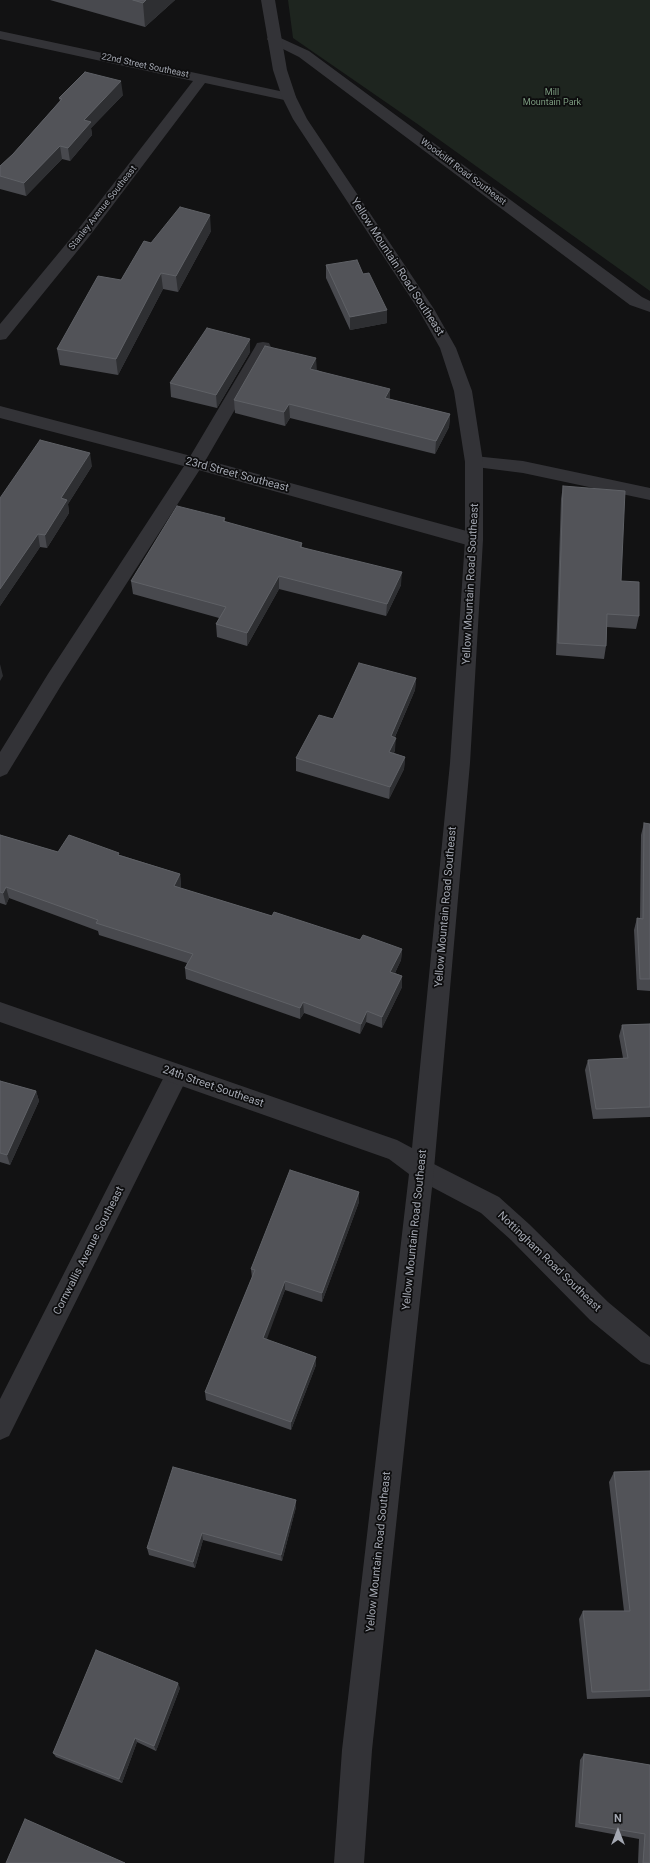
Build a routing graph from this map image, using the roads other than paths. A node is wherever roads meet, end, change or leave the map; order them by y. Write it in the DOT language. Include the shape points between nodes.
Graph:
graph roads {
  1 [pos="268,0"];
  2 [pos="0,35"];
  3 [pos="274,39"];
  4 [pos="202,78"];
  5 [pos="289,98"];
  6 [pos="650,307"];
  7 [pos="0,335"];
  8 [pos="263,347"];
  9 [pos="0,412"];
  10 [pos="474,462"];
  11 [pos="195,463"];
  12 [pos="650,494"];
  13 [pos="474,540"];
  14 [pos="0,769"];
  15 [pos="0,1012"];
  16 [pos="177,1074"];
  17 [pos="422,1169"];
  18 [pos="650,1353"];
  19 [pos="0,1427"];
  20 [pos="349,1863"];
  1 -- 3 [label="street, Yellow Mountain Road Southeast"];
  2 -- 4 [label="street, 22nd Street Southeast"];
  3 -- 5 [label="street, Yellow Mountain Road Southeast"];
  3 -- 6 [label="street, Woodcliff Road Southeast" via="304,54 636,301"];
  4 -- 5 [label="street, 22nd Street Southeast"];
  4 -- 7 [label="street, Stanley Avenue Southeast" via="87,229"];
  5 -- 10 [label="street, Yellow Mountain Road Southeast" via="300,119 426,308 448,348 463,391"];
  8 -- 11 [label="lane"];
  9 -- 11 [label="street, 23rd Street Southeast"];
  10 -- 12 [label="lane" via="523,467"];
  10 -- 13 [label="street, Yellow Mountain Road Southeast"];
  11 -- 13 [label="street, 23rd Street Southeast"];
  11 -- 14 [label="lane"];
  13 -- 17 [label="street, Yellow Mountain Road Southeast" via="460,763"];
  15 -- 16 [label="street, 24th Street Southeast"];
  16 -- 17 [label="street, 24th Street Southeast" via="397,1151"];
  16 -- 19 [label="street, Cornwallis Avenue Southeast"];
  17 -- 18 [label="street, Nottingham Road Southeast" via="490,1205 599,1311"];
  17 -- 20 [label="street, Yellow Mountain Road Southeast" via="358,1742"];
}
